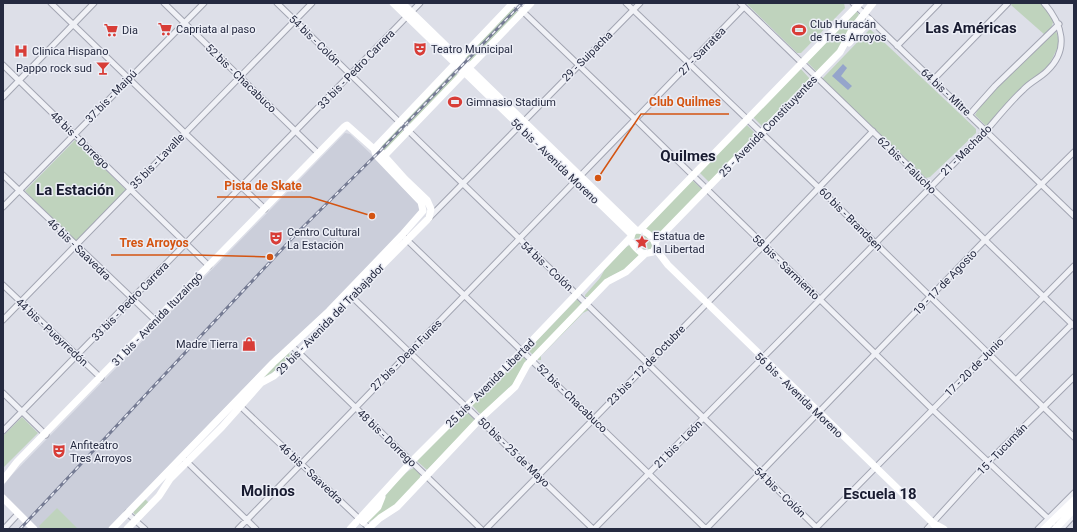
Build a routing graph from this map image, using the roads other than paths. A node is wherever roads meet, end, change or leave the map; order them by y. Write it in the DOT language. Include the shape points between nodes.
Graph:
graph roads {
  1 [pos="52,3"];
  2 [pos="94,3"];
  3 [pos="164,3"];
  4 [pos="204,3"];
  5 [pos="277,3"];
  6 [pos="312,3"];
  7 [pos="393,3"];
  8 [pos="402,3"];
  9 [pos="420,3"];
  10 [pos="514,3"];
  11 [pos="531,3"];
  12 [pos="626,3"];
  13 [pos="640,3"];
  14 [pos="873,3"];
  15 [pos="939,3"];
  16 [pos="1008,3"];
  17 [pos="1044,3"];
  18 [pos="856,4"];
  19 [pos="742,5"];
  20 [pos="633,10"];
  21 [pos="523,11"];
  22 [pos="410,14"];
  23 [pos="863,14"];
  24 [pos="295,20"];
  25 [pos="870,20"];
  26 [pos="184,23"];
  27 [pos="74,24"];
  28 [pos="1059,24"];
  29 [pos="897,46"];
  30 [pos="840,52"];
  31 [pos="458,62"];
  32 [pos="690,63"];
  33 [pos="802,63"];
  34 [pos="578,64"];
  35 [pos="3,65"];
  36 [pos="467,70"];
  37 [pos="352,75"];
  38 [pos="816,77"];
  39 [pos="128,78"];
  40 [pos="239,78"];
  41 [pos="19,80"];
  42 [pos="933,80"];
  43 [pos="3,97"];
  44 [pos="970,114"];
  45 [pos="748,119"];
  46 [pos="636,120"];
  47 [pos="400,122"];
  48 [pos="521,124"];
  49 [pos="408,130"];
  50 [pos="296,131"];
  51 [pos="873,131"];
  52 [pos="986,131"];
  53 [pos="185,133"];
  54 [pos="74,134"];
  55 [pos="762,134"];
  56 [pos="374,149"];
  57 [pos="1074,152"];
  58 [pos="318,153"];
  59 [pos="383,158"];
  60 [pos="3,175"];
  61 [pos="692,175"];
  62 [pos="578,179"];
  63 [pos="463,183"];
  64 [pos="1042,185"];
  65 [pos="241,187"];
  66 [pos="930,187"];
  67 [pos="819,188"];
  68 [pos="130,189"];
  69 [pos="706,189"];
  70 [pos="19,191"];
  71 [pos="3,207"];
  72 [pos="265,209"];
  73 [pos="422,211"];
  74 [pos="1074,216"];
  75 [pos="428,219"];
  76 [pos="634,233"];
  77 [pos="405,237"];
  78 [pos="518,239"];
  79 [pos="984,241"];
  80 [pos="875,243"];
  81 [pos="186,244"];
  82 [pos="76,245"];
  83 [pos="655,245"];
  84 [pos="764,245"];
  85 [pos="647,254"];
  86 [pos="668,265"];
  87 [pos="209,266"];
  88 [pos="1074,266"];
  89 [pos="3,285"];
  90 [pos="350,294"];
  91 [pos="465,295"];
  92 [pos="579,296"];
  93 [pos="930,297"];
  94 [pos="1045,297"];
  95 [pos="819,299"];
  96 [pos="132,300"];
  97 [pos="20,302"];
  98 [pos="587,303"];
  99 [pos="706,303"];
  100 [pos="3,320"];
  101 [pos="156,321"];
  102 [pos="314,324"];
  103 [pos="1073,325"];
  104 [pos="321,330"];
  105 [pos="292,346"];
  106 [pos="523,350"];
  107 [pos="410,351"];
  108 [pos="988,352"];
  109 [pos="299,353"];
  110 [pos="77,355"];
  111 [pos="876,355"];
  112 [pos="762,358"];
  113 [pos="532,359"];
  114 [pos="648,363"];
  115 [pos="1074,377"];
  116 [pos="101,378"];
  117 [pos="1016,380"];
  118 [pos="3,394"];
  119 [pos="237,404"];
  120 [pos="466,406"];
  121 [pos="1044,406"];
  122 [pos="355,407"];
  123 [pos="932,409"];
  124 [pos="22,412"];
  125 [pos="818,413"];
  126 [pos="704,418"];
  127 [pos="480,419"];
  128 [pos="594,419"];
  129 [pos="3,431"];
  130 [pos="46,434"];
  131 [pos="1074,438"];
  132 [pos="185,459"];
  133 [pos="17,462"];
  134 [pos="411,462"];
  135 [pos="988,462"];
  136 [pos="301,464"];
  137 [pos="875,468"];
  138 [pos="3,472"];
  139 [pos="761,472"];
  140 [pos="649,474"];
  141 [pos="538,475"];
  142 [pos="427,476"];
  143 [pos="3,480"];
  144 [pos="1074,493"];
  145 [pos="144,495"];
  146 [pos="3,498"];
  147 [pos="1074,500"];
  148 [pos="154,502"];
  149 [pos="3,505"];
  150 [pos="1074,509"];
  151 [pos="127,513"];
  152 [pos="17,515"];
  153 [pos="1074,515"];
  154 [pos="136,520"];
  155 [pos="247,520"];
  156 [pos="361,520"];
  157 [pos="934,526"];
  158 [pos="1055,526"];
  159 [pos="816,528"];
  160 [pos="4,529"];
  161 [pos="28,529"];
  162 [pos="34,529"];
  163 [pos="112,529"];
  164 [pos="127,529"];
  165 [pos="145,529"];
  166 [pos="238,529"];
  167 [pos="256,529"];
  168 [pos="350,529"];
  169 [pos="369,529"];
  170 [pos="481,529"];
  171 [pos="486,529"];
  172 [pos="594,529"];
  173 [pos="706,529"];
  174 [pos="927,529"];
  175 [pos="944,529"];
  176 [pos="1038,529"];
  177 [pos="1044,529"];
  1 -- 27 [label="street"];
  2 -- 27 [label="street"];
  3 -- 26 [label="street, 52 bis - Chacabuco"];
  4 -- 26 [label="street, 37 bis - Maipú"];
  5 -- 24 [label="street, 54 bis - Colón"];
  6 -- 24 [label="street, 35 bis - Lavalle"];
  7 -- 22 [label="main road, 56 bis - Avenida Moreno"];
  8 -- 22 [label="main road, 56 bis - Avenida Moreno"];
  9 -- 22 [label="street, 33 bis - Pedro Carrera"];
  10 -- 21 [label="street, 58 bis - Sarmiento"];
  10 -- 31 [label="main road"];
  11 -- 21 [label="main road"];
  12 -- 20 [label="street, 60 bis - Brandsen"];
  13 -- 20 [label="street, 29 - Suipacha"];
  14 -- 23 [label="main road, 25 - Avenida Constituyentes"];
  15 -- 29 [label="street"];
  16 -- 42 [label="street"];
  17 -- 28 [label="street"];
  18 -- 23 [label="street, 64 bis - Mitre"];
  18 -- 33 [label="main road, 25 - Avenida Constituyentes"];
  19 -- 32 [label="street, 27 - Sarratea"];
  19 -- 33 [label="street, 62 bis - Falucho"];
  20 -- 32 [label="street, 60 bis - Brandsen"];
  20 -- 34 [label="street, 29 - Suipacha"];
  21 -- 34 [label="street, 58 bis - Sarmiento"];
  21 -- 36 [label="main road"];
  22 -- 31 [label="main road, 56 bis - Avenida Moreno"];
  22 -- 37 [label="street, 33 bis - Pedro Carrera"];
  23 -- 25 [label="street, 64 bis - Mitre"];
  23 -- 30 [label="main road, 25 - Avenida Constituyentes"];
  24 -- 37 [label="street, 54 bis - Colón"];
  24 -- 40 [label="street, 35 bis - Lavalle"];
  25 -- 29 [label="street, 64 bis - Mitre"];
  25 -- 30 [label="main road"];
  26 -- 39 [label="street, 37 bis - Maipú"];
  26 -- 40 [label="street, 52 bis - Chacabuco"];
  27 -- 39 [label="street"];
  27 -- 41 [label="street"];
  28 -- 44 [label="street, 21 - Machado"];
  28 -- 52 [label="street, 21 - Machado" via="1061,39 1054,63 1024,89"];
  29 -- 42 [label="street, 64 bis - Mitre"];
  30 -- 38 [label="main road, 25 - Avenida Constituyentes"];
  31 -- 36 [label="main road, 56 bis - Avenida Moreno"];
  31 -- 47 [label="main road"];
  32 -- 45 [label="street, 60 bis - Brandsen"];
  32 -- 46 [label="street, 27 - Sarratea"];
  33 -- 38 [label="street, 62 bis - Falucho"];
  33 -- 45 [label="main road, 25 - Avenida Constituyentes"];
  34 -- 46 [label="street, 58 bis - Sarmiento"];
  34 -- 48 [label="street, 29 - Suipacha"];
  35 -- 41 [label="street, 48 bis - Dorrego"];
  36 -- 48 [label="main road, 56 bis - Avenida Moreno"];
  36 -- 49 [label="main road"];
  37 -- 47 [label="street, 54 bis - Colón"];
  37 -- 50 [label="street, 33 bis - Pedro Carrera"];
  38 -- 51 [label="street, 62 bis - Falucho"];
  38 -- 55 [label="main road, 25 - Avenida Constituyentes"];
  39 -- 53 [label="street"];
  39 -- 54 [label="street, 37 bis - Maipú"];
  40 -- 50 [label="street, 52 bis - Chacabuco"];
  40 -- 53 [label="street, 35 bis - Lavalle"];
  41 -- 43 [label="street"];
  41 -- 54 [label="street, 48 bis - Dorrego"];
  42 -- 44 [label="street, 64 bis - Mitre"];
  44 -- 52 [label="street, 64 bis - Mitre"];
  45 -- 55 [label="street, 60 bis - Brandsen"];
  45 -- 61 [label="main road, 25 - Avenida Constituyentes"];
  46 -- 61 [label="street, 58 bis - Sarmiento"];
  46 -- 62 [label="street, 27 - Sarratea"];
  47 -- 49 [label="street, 54 bis - Colón"];
  47 -- 56 [label="main road"];
  48 -- 62 [label="main road, 56 bis - Avenida Moreno"];
  48 -- 63 [label="street, 29 bis - Avenida del Trabajador"];
  49 -- 59 [label="main road"];
  49 -- 63 [label="street, 54 bis - Colón"];
  50 -- 58 [label="street, 52 bis - Chacabuco"];
  50 -- 65 [label="street, 33 bis - Pedro Carrera"];
  51 -- 66 [label="street, 62 bis - Falucho"];
  51 -- 67 [label="street, 23 bis - 12 de Octubre"];
  52 -- 64 [label="street, 64 bis - Mitre"];
  52 -- 66 [label="street, 21 - Machado"];
  53 -- 65 [label="street"];
  53 -- 68 [label="street, 35 bis - Lavalle"];
  54 -- 68 [label="street, 48 bis - Dorrego"];
  54 -- 70 [label="street, 37 bis - Maipú"];
  55 -- 67 [label="street, 60 bis - Brandsen"];
  55 -- 69 [label="main road, 25 - Avenida Constituyentes"];
  56 -- 58 [label="main road, 31 bis - Avenida Ituzaingó" via="347,125"];
  56 -- 59 [label="main road" via="380,151"];
  57 -- 64 [label="street, 19 - 17 de Agosto"];
  58 -- 72 [label="main road, 31 bis - Avenida Ituzaingó"];
  59 -- 73 [label="main road" via="421,202"];
  59 -- 75 [label="main road" via="426,200 431,210"];
  60 -- 70 [label="street, 46 bis - Saavedra"];
  61 -- 69 [label="street, 58 bis - Sarmiento"];
  61 -- 76 [label="main road, 25 - Avenida Constituyentes"];
  62 -- 76 [label="main road, 56 bis - Avenida Moreno"];
  62 -- 78 [label="street, 27 bis - Dean Funes"];
  63 -- 75 [label="street, 29 bis - Avenida del Trabajador"];
  63 -- 78 [label="street, 54 bis - Colón"];
  64 -- 74 [label="street, 64 bis - Mitre"];
  64 -- 79 [label="street, 19 - 17 de Agosto"];
  65 -- 72 [label="street"];
  65 -- 81 [label="street, 33 bis - Pedro Carrera"];
  66 -- 79 [label="street, 62 bis - Falucho"];
  66 -- 80 [label="street, 21 - Machado"];
  67 -- 80 [label="street, 60 bis - Brandsen"];
  67 -- 84 [label="street, 23 bis - 12 de Octubre"];
  68 -- 81 [label="street, 48 bis - Dorrego"];
  68 -- 82 [label="street, 35 bis - Lavalle"];
  69 -- 83 [label="main road, 25 - Avenida Constituyentes"];
  69 -- 84 [label="street, 58 bis - Sarmiento"];
  70 -- 71 [label="street, 37 bis - Maipú"];
  70 -- 82 [label="street, 46 bis - Saavedra"];
  72 -- 87 [label="main road, 31 bis - Avenida Ituzaingó"];
  73 -- 75 [label="main road"];
  73 -- 77 [label="main road, 29 bis - Avenida del Trabajador"];
  75 -- 77 [label="main road, 29 bis - Avenida del Trabajador"];
  76 -- 83 [label="main road, 56 bis - Avenida Moreno" via="649,235"];
  76 -- 85 [label="main road, 56 bis - Avenida Moreno" via="635,247"];
  76 -- 92 [label="main road, 25 bis - Avenida Libertad"];
  77 -- 90 [label="main road, 29 bis - Avenida del Trabajador"];
  77 -- 91 [label="street, 52 bis - Chacabuco"];
  78 -- 91 [label="street, 27 bis - Dean Funes"];
  78 -- 92 [label="street, 54 bis - Colón"];
  79 -- 93 [label="street, 19 - 17 de Agosto"];
  79 -- 94 [label="street, 62 bis - Falucho"];
  80 -- 93 [label="street, 60 bis - Brandsen"];
  80 -- 95 [label="street, 21 - Machado"];
  81 -- 87 [label="street, 48 bis - Dorrego"];
  81 -- 96 [label="street, 33 bis - Pedro Carrera"];
  82 -- 96 [label="street, 46 bis - Saavedra"];
  82 -- 97 [label="street, 35 bis - Lavalle"];
  83 -- 85 [label="main road, 25 - Avenida Constituyentes" via="653,252"];
  83 -- 86 [label="main road, 56 bis - Avenida Moreno"];
  84 -- 95 [label="street, 58 bis - Sarmiento"];
  84 -- 99 [label="street, 23 bis - 12 de Octubre"];
  85 -- 86 [label="main road, 56 bis - Avenida Moreno"];
  85 -- 98 [label="main road, 25 bis - Avenida Libertad" via="626,272 607,282"];
  86 -- 99 [label="main road, 56 bis - Avenida Moreno"];
  87 -- 101 [label="main road, 31 bis - Avenida Ituzaingó"];
  88 -- 94 [label="street, 17 - 20 de Junio"];
  89 -- 97 [label="street, 44 bis - Pueyrredón"];
  90 -- 102 [label="main road, 29 bis - Avenida del Trabajador"];
  90 -- 104 [label="main road, 29 bis - Avenida del Trabajador"];
  90 -- 107 [label="street, 50 bis - 25 de Mayo"];
  91 -- 106 [label="street, 52 bis - Chacabuco"];
  91 -- 107 [label="street, 27 bis - Dean Funes"];
  92 -- 98 [label="street, 54 bis - Colón"];
  92 -- 106 [label="main road, 25 bis - Avenida Libertad"];
  93 -- 108 [label="street, 60 bis - Brandsen"];
  93 -- 111 [label="street, 19 - 17 de Agosto"];
  94 -- 103 [label="street, 62 bis - Falucho"];
  94 -- 108 [label="street, 17 - 20 de Junio"];
  95 -- 111 [label="street, 58 bis - Sarmiento"];
  95 -- 112 [label="street, 21 - Machado"];
  96 -- 101 [label="street, 46 bis - Saavedra"];
  96 -- 110 [label="street, 33 bis - Pedro Carrera"];
  97 -- 100 [label="street, 35 bis - Lavalle"];
  97 -- 110 [label="street, 44 bis - Pueyrredón"];
  98 -- 113 [label="main road, 25 bis - Avenida Libertad"];
  98 -- 114 [label="street, 54 bis - Colón"];
  99 -- 112 [label="main road, 56 bis - Avenida Moreno"];
  99 -- 114 [label="street, 23 bis - 12 de Octubre"];
  101 -- 116 [label="main road, 31 bis - Avenida Ituzaingó"];
  102 -- 104 [label="main road"];
  102 -- 105 [label="main road, 29 bis - Avenida del Trabajador"];
  103 -- 117 [label="street"];
  104 -- 109 [label="main road, 29 bis - Avenida del Trabajador"];
  105 -- 109 [label="street, 48 bis - Dorrego"];
  105 -- 119 [label="main road, 29 bis - Avenida del Trabajador" via="273,363"];
  106 -- 113 [label="street, 52 bis - Chacabuco"];
  106 -- 120 [label="main road, 25 bis - Avenida Libertad"];
  107 -- 120 [label="street, 50 bis - 25 de Mayo"];
  107 -- 122 [label="street, 27 bis - Dean Funes"];
  108 -- 117 [label="street, 60 bis - Brandsen"];
  108 -- 123 [label="street, 17 - 20 de Junio"];
  109 -- 119 [label="main road, 29 bis - Avenida del Trabajador"];
  109 -- 122 [label="street, 48 bis - Dorrego"];
  110 -- 116 [label="street, 44 bis - Pueyrredón"];
  110 -- 124 [label="street, 33 bis - Pedro Carrera"];
  111 -- 123 [label="street, 58 bis - Sarmiento"];
  111 -- 125 [label="street, 19 - 17 de Agosto"];
  112 -- 125 [label="main road, 56 bis - Avenida Moreno"];
  112 -- 126 [label="street, 21 bis - León"];
  113 -- 127 [label="main road, 25 bis - Avenida Libertad" via="515,387"];
  113 -- 128 [label="street, 52 bis - Chacabuco"];
  114 -- 126 [label="street, 54 bis - Colón"];
  114 -- 128 [label="street, 23 bis - 12 de Octubre"];
  115 -- 121 [label="street, 15 - Tucumán"];
  116 -- 130 [label="main road, 31 bis - Avenida Ituzaingó"];
  117 -- 121 [label="street, 60 bis - Brandsen"];
  118 -- 124 [label="street"];
  119 -- 132 [label="main road, 29 bis - Avenida del Trabajador"];
  119 -- 136 [label="street, 46 bis - Saavedra"];
  120 -- 127 [label="street, 50 bis - 25 de Mayo"];
  120 -- 134 [label="main road, 25 bis - Avenida Libertad"];
  121 -- 131 [label="street, 60 bis - Brandsen"];
  121 -- 135 [label="street, 15 - Tucumán"];
  122 -- 134 [label="street, 48 bis - Dorrego"];
  122 -- 136 [label="street, 27 bis - Dean Funes"];
  123 -- 135 [label="street, 58 bis - Sarmiento"];
  123 -- 137 [label="street, 17 - 20 de Junio"];
  124 -- 129 [label="street, 33 bis - Pedro Carrera"];
  124 -- 130 [label="street"];
  125 -- 137 [label="main road, 56 bis - Avenida Moreno"];
  125 -- 139 [label="street, 19 - 17 de Agosto"];
  126 -- 139 [label="street, 54 bis - Colón"];
  126 -- 140 [label="street, 21 bis - León"];
  127 -- 141 [label="street, 50 bis - 25 de Mayo"];
  127 -- 142 [label="main road, 25 bis - Avenida Libertad"];
  128 -- 140 [label="street, 52 bis - Chacabuco"];
  128 -- 141 [label="street, 23 bis - 12 de Octubre"];
  130 -- 133 [label="main road, 31 bis - Avenida Ituzaingó"];
  132 -- 145 [label="main road, 29 bis - Avenida del Trabajador"];
  132 -- 148 [label="main road, 29 bis - Avenida del Trabajador"];
  132 -- 155 [label="street"];
  133 -- 138 [label="main road, 31 bis - Avenida Ituzaingó"];
  133 -- 143 [label="main road, 31 bis - Avenida Ituzaingó"];
  134 -- 142 [label="street, 48 bis - Dorrego"];
  134 -- 156 [label="main road, 25 bis - Avenida Libertad"];
  135 -- 157 [label="street, 15 - Tucumán"];
  135 -- 158 [label="street, 58 bis - Sarmiento"];
  136 -- 155 [label="street, 27 bis - Dean Funes"];
  136 -- 156 [label="street, 46 bis - Saavedra"];
  137 -- 157 [label="main road, 56 bis - Avenida Moreno"];
  137 -- 159 [label="street, 17 - 20 de Junio"];
  139 -- 159 [label="street, 54 bis - Colón"];
  139 -- 173 [label="street, 19 - 17 de Agosto"];
  140 -- 172 [label="street, 21 bis - León"];
  140 -- 173 [label="street, 52 bis - Chacabuco"];
  141 -- 171 [label="street, 23 bis - 12 de Octubre"];
  141 -- 172 [label="street, 50 bis - 25 de Mayo"];
  142 -- 169 [label="main road, 25 bis - Avenida Libertad" via="397,507"];
  142 -- 170 [label="street, 48 bis - Dorrego"];
  144 -- 158 [label="street"];
  145 -- 148 [label="main road"];
  145 -- 151 [label="main road, 29 bis - Avenida del Trabajador"];
  146 -- 152 [label="main road"];
  147 -- 158 [label="main road"];
  148 -- 154 [label="main road, 29 bis - Avenida del Trabajador"];
  149 -- 152 [label="main road"];
  150 -- 158 [label="main road"];
  151 -- 154 [label="street"];
  151 -- 163 [label="main road, 29 bis - Avenida del Trabajador"];
  152 -- 160 [label="street"];
  152 -- 161 [label="main road"];
  152 -- 162 [label="main road"];
  153 -- 158 [label="street"];
  154 -- 164 [label="main road, 29 bis - Avenida del Trabajador"];
  154 -- 165 [label="street"];
  155 -- 166 [label="street, 27 bis - Dean Funes"];
  155 -- 167 [label="street"];
  156 -- 168 [label="main road, 25 bis - Avenida Libertad"];
  156 -- 169 [label="street, 46 bis - Saavedra"];
  157 -- 174 [label="street, 15 - Tucumán"];
  157 -- 175 [label="main road, 56 bis - Avenida Moreno"];
  158 -- 176 [label="street"];
  158 -- 177 [label="main road"];
}
